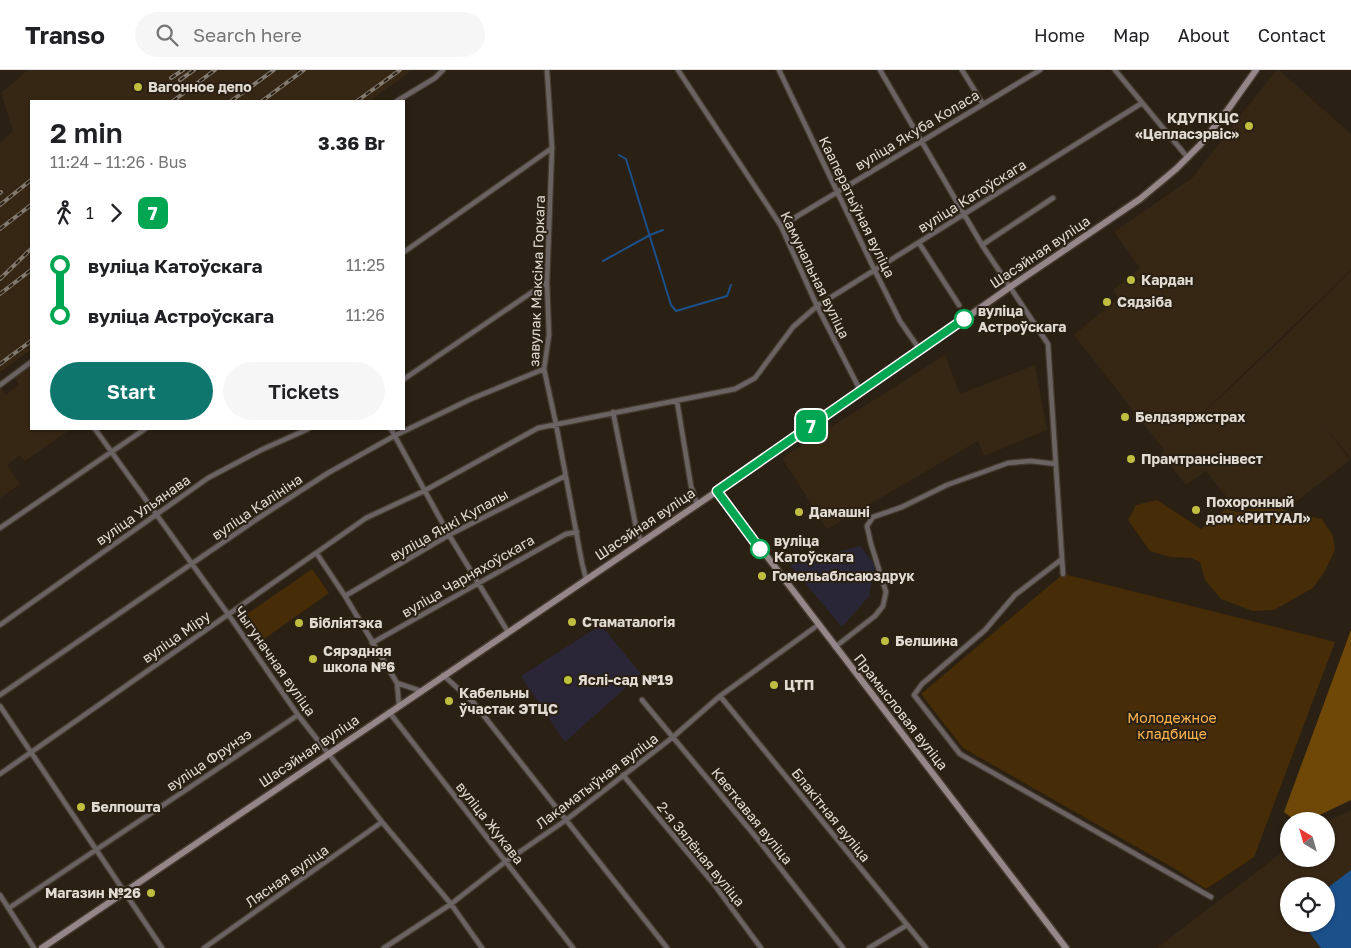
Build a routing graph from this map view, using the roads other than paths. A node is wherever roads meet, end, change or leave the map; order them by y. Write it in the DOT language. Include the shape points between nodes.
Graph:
graph roads {
  1 [pos="443,70"];
  2 [pos="547,70"];
  3 [pos="678,70"];
  4 [pos="779,70"];
  5 [pos="880,70"];
  6 [pos="962,70"];
  7 [pos="1040,70"];
  8 [pos="1115,70"];
  9 [pos="1256,70"];
  10 [pos="399,100"];
  11 [pos="1142,103"];
  12 [pos="983,104"];
  13 [pos="922,140"];
  14 [pos="552,148"];
  15 [pos="1188,158"];
  16 [pos="837,192"];
  17 [pos="1053,198"];
  18 [pos="964,215"];
  19 [pos="781,226"];
  20 [pos="919,243"];
  21 [pos="982,245"];
  22 [pos="405,251"];
  23 [pos="875,271"];
  24 [pos="548,282"];
  25 [pos="1010,287"];
  26 [pos="959,305"];
  27 [pos="817,306"];
  28 [pos="920,350"];
  29 [pos="30,363"];
  30 [pos="544,369"];
  31 [pos="405,378"];
  32 [pos="0,385"];
  33 [pos="861,392"];
  34 [pos="677,401"];
  35 [pos="613,412"];
  36 [pos="556,424"];
  37 [pos="96,430"];
  38 [pos="144,430"];
  39 [pos="306,430"];
  40 [pos="392,430"];
  41 [pos="396,435"];
  42 [pos="111,452"];
  43 [pos="1056,464"];
  44 [pos="565,476"];
  45 [pos="424,491"];
  46 [pos="717,491"];
  47 [pos="697,504"];
  48 [pos="156,514"];
  49 [pos="366,518"];
  50 [pos="0,528"];
  51 [pos="576,532"];
  52 [pos="449,535"];
  53 [pos="641,541"];
  54 [pos="317,554"];
  55 [pos="1062,559"];
  56 [pos="192,565"];
  57 [pos="1063,574"];
  58 [pos="586,579"];
  59 [pos="477,583"];
  60 [pos="345,596"];
  61 [pos="228,614"];
  62 [pos="0,625"];
  63 [pos="818,625"];
  64 [pos="508,632"];
  65 [pos="372,643"];
  66 [pos="835,647"];
  67 [pos="443,676"];
  68 [pos="397,682"];
  69 [pos="421,691"];
  70 [pos="0,694"];
  71 [pos="720,696"];
  72 [pos="642,700"];
  73 [pos="399,705"];
  74 [pos="0,706"];
  75 [pos="389,712"];
  76 [pos="298,715"];
  77 [pos="674,737"];
  78 [pos="31,752"];
  79 [pos="328,753"];
  80 [pos="0,774"];
  81 [pos="623,775"];
  82 [pos="566,820"];
  83 [pos="382,822"];
  84 [pos="96,849"];
  85 [pos="505,862"];
  86 [pos="123,892"];
  87 [pos="0,895"];
  88 [pos="1211,897"];
  89 [pos="450,904"];
  90 [pos="9,908"];
  91 [pos="907,925"];
  92 [pos="34,948"];
  93 [pos="42,948"];
  94 [pos="162,948"];
  95 [pos="204,948"];
  96 [pos="384,948"];
  97 [pos="482,948"];
  98 [pos="573,948"];
  99 [pos="667,948"];
  100 [pos="761,948"];
  101 [pos="843,948"];
  102 [pos="869,948"];
  103 [pos="926,948"];
  104 [pos="1066,948"];
  1 -- 10 [label="street"];
  2 -- 14 [label="street, завулак Максіма Горкага"];
  3 -- 19 [label="street, Камунальная вуліца"];
  4 -- 16 [label="street, Кааператыўная вуліца"];
  5 -- 13 [label="street"];
  6 -- 12 [label="street"];
  7 -- 12 [label="street, вуліца Якуба Коласа"];
  8 -- 11 [label="street"];
  9 -- 15 [label="main road, Шасэйная вуліца"];
  11 -- 15 [label="street"];
  11 -- 18 [label="street, вуліца Катоўскага"];
  12 -- 13 [label="street, вуліца Якуба Коласа"];
  13 -- 16 [label="street, вуліца Якуба Коласа"];
  13 -- 18 [label="street"];
  14 -- 22 [label="street"];
  14 -- 24 [label="street, завулак Максіма Горкага"];
  15 -- 25 [label="main road, Шасэйная вуліца" via="1140,199"];
  16 -- 19 [label="street, вуліца Якуба Коласа"];
  16 -- 23 [label="street, Кааператыўная вуліца"];
  17 -- 21 [label="street"];
  18 -- 20 [label="street, вуліца Катоўскага"];
  18 -- 21 [label="street"];
  19 -- 27 [label="street, Камунальная вуліца"];
  20 -- 23 [label="street, вуліца Катоўскага"];
  20 -- 26 [label="street"];
  21 -- 25 [label="street"];
  23 -- 27 [label="street, вуліца Катоўскага"];
  23 -- 28 [label="street, Кааператыўная вуліца" via="900,321"];
  24 -- 30 [label="street, завулак Максіма Горкага" via="549,335"];
  24 -- 31 [label="street"];
  25 -- 28 [label="main road, Шасэйная вуліца"];
  25 -- 43 [label="street" via="1048,344"];
  27 -- 33 [label="street, Камунальная вуліца"];
  27 -- 34 [label="street, вуліца Катоўскага" via="794,327 756,378 735,389"];
  28 -- 33 [label="main road, Шасэйная вуліца"];
  29 -- 32 [label="street"];
  30 -- 36 [label="street, завулак Максіма Горкага"];
  30 -- 41 [label="street, вуліца Калініна"];
  33 -- 46 [label="main road, Шасэйная вуліца"];
  34 -- 35 [label="street, вуліца Катоўскага"];
  34 -- 47 [label="street"];
  35 -- 36 [label="street, вуліца Катоўскага"];
  35 -- 53 [label="street"];
  36 -- 44 [label="street, завулак Максіма Горкага"];
  36 -- 45 [label="street, вуліца Катоўскага" via="538,428"];
  37 -- 42 [label="street, Чыгуначная вуліца"];
  38 -- 42 [label="street"];
  39 -- 48 [label="street, вуліца Ульянава" via="208,478"];
  40 -- 41 [label="street"];
  41 -- 45 [label="street"];
  41 -- 56 [label="street, вуліца Калініна" via="328,473"];
  42 -- 48 [label="street, Чыгуначная вуліца"];
  42 -- 50 [label="street"];
  43 -- 55 [label="street"];
  43 -- 66 [label="street" via="1031,461 1008,464 947,485 873,518 867,526 886,592 883,606"];
  44 -- 51 [label="street, завулак Максіма Горкага"];
  44 -- 52 [label="street, вуліца Янкі Купалы"];
  45 -- 49 [label="street, вуліца Катоўскага"];
  45 -- 52 [label="street"];
  46 -- 47 [label="main road, Шасэйная вуліца"];
  46 -- 63 [label="main road, Прамысловая вуліца"];
  47 -- 53 [label="main road, Шасэйная вуліца"];
  48 -- 56 [label="street, Чыгуначная вуліца"];
  48 -- 62 [label="street, вуліца Ульянава"];
  49 -- 54 [label="street, вуліца Міру"];
  51 -- 58 [label="street, завулак Максіма Горкага"];
  51 -- 59 [label="street, вуліца Чарняхоўскага" via="566,534"];
  52 -- 59 [label="street"];
  52 -- 60 [label="street, вуліца Янкі Купалы"];
  53 -- 58 [label="main road, Шасэйная вуліца"];
  54 -- 60 [label="street"];
  54 -- 61 [label="street, вуліца Міру"];
  55 -- 57 [label="street"];
  55 -- 88 [label="street" via="1015,595 985,630 922,684 914,695 960,754"];
  56 -- 61 [label="street, Чыгуначная вуліца"];
  56 -- 70 [label="street, вуліца Калініна"];
  58 -- 64 [label="main road, Шасэйная вуліца"];
  59 -- 64 [label="street"];
  59 -- 65 [label="street, вуліца Чарняхоўскага"];
  60 -- 65 [label="street"];
  61 -- 76 [label="street, Чыгуначная вуліца"];
  61 -- 78 [label="street, вуліца Міру"];
  63 -- 66 [label="main road, Прамысловая вуліца"];
  63 -- 71 [label="street, Лакаматыўная вуліца"];
  64 -- 67 [label="main road, Шасэйная вуліца"];
  65 -- 68 [label="street"];
  66 -- 104 [label="main road, Прамысловая вуліца"];
  67 -- 69 [label="main road, Шасэйная вуліца"];
  67 -- 82 [label="street" via="473,702"];
  68 -- 69 [label="street"];
  68 -- 73 [label="street"];
  69 -- 73 [label="main road, Шасэйная вуліца"];
  71 -- 77 [label="street, Лакаматыўная вуліца"];
  71 -- 91 [label="street, Блакітная вуліца"];
  72 -- 77 [label="street, Кветкавая вуліца"];
  73 -- 75 [label="main road, Шасэйная вуліца"];
  74 -- 78 [label="street"];
  75 -- 79 [label="main road, Шасэйная вуліца"];
  75 -- 85 [label="street, вуліца Жукава"];
  76 -- 79 [label="street, Чыгуначная вуліца"];
  76 -- 84 [label="street, вуліца Фрунзэ"];
  77 -- 81 [label="street, Лакаматыўная вуліца"];
  77 -- 101 [label="street, Кветкавая вуліца"];
  78 -- 80 [label="street, вуліца Міру"];
  78 -- 84 [label="street"];
  79 -- 83 [label="street, Чыгуначная вуліца"];
  79 -- 86 [label="main road, Шасэйная вуліца"];
  81 -- 82 [label="street, Лакаматыўная вуліца"];
  81 -- 100 [label="street, 2-я Зялёная вуліца" via="713,883"];
  82 -- 85 [label="street, Лакаматыўная вуліца"];
  82 -- 99 [label="street"];
  83 -- 89 [label="street, Чыгуначная вуліца"];
  83 -- 95 [label="street, Лясная вуліца"];
  84 -- 86 [label="street"];
  84 -- 90 [label="street, вуліца Фрунзэ"];
  85 -- 89 [label="street, Лакаматыўная вуліца"];
  85 -- 98 [label="street, вуліца Жукава"];
  86 -- 93 [label="main road, Шасэйная вуліца"];
  86 -- 94 [label="street"];
  87 -- 90 [label="street"];
  89 -- 96 [label="street, Лакаматыўная вуліца"];
  89 -- 97 [label="street, Чыгуначная вуліца"];
  90 -- 92 [label="street"];
  91 -- 102 [label="street"];
  91 -- 103 [label="street, Блакітная вуліца"];
}
